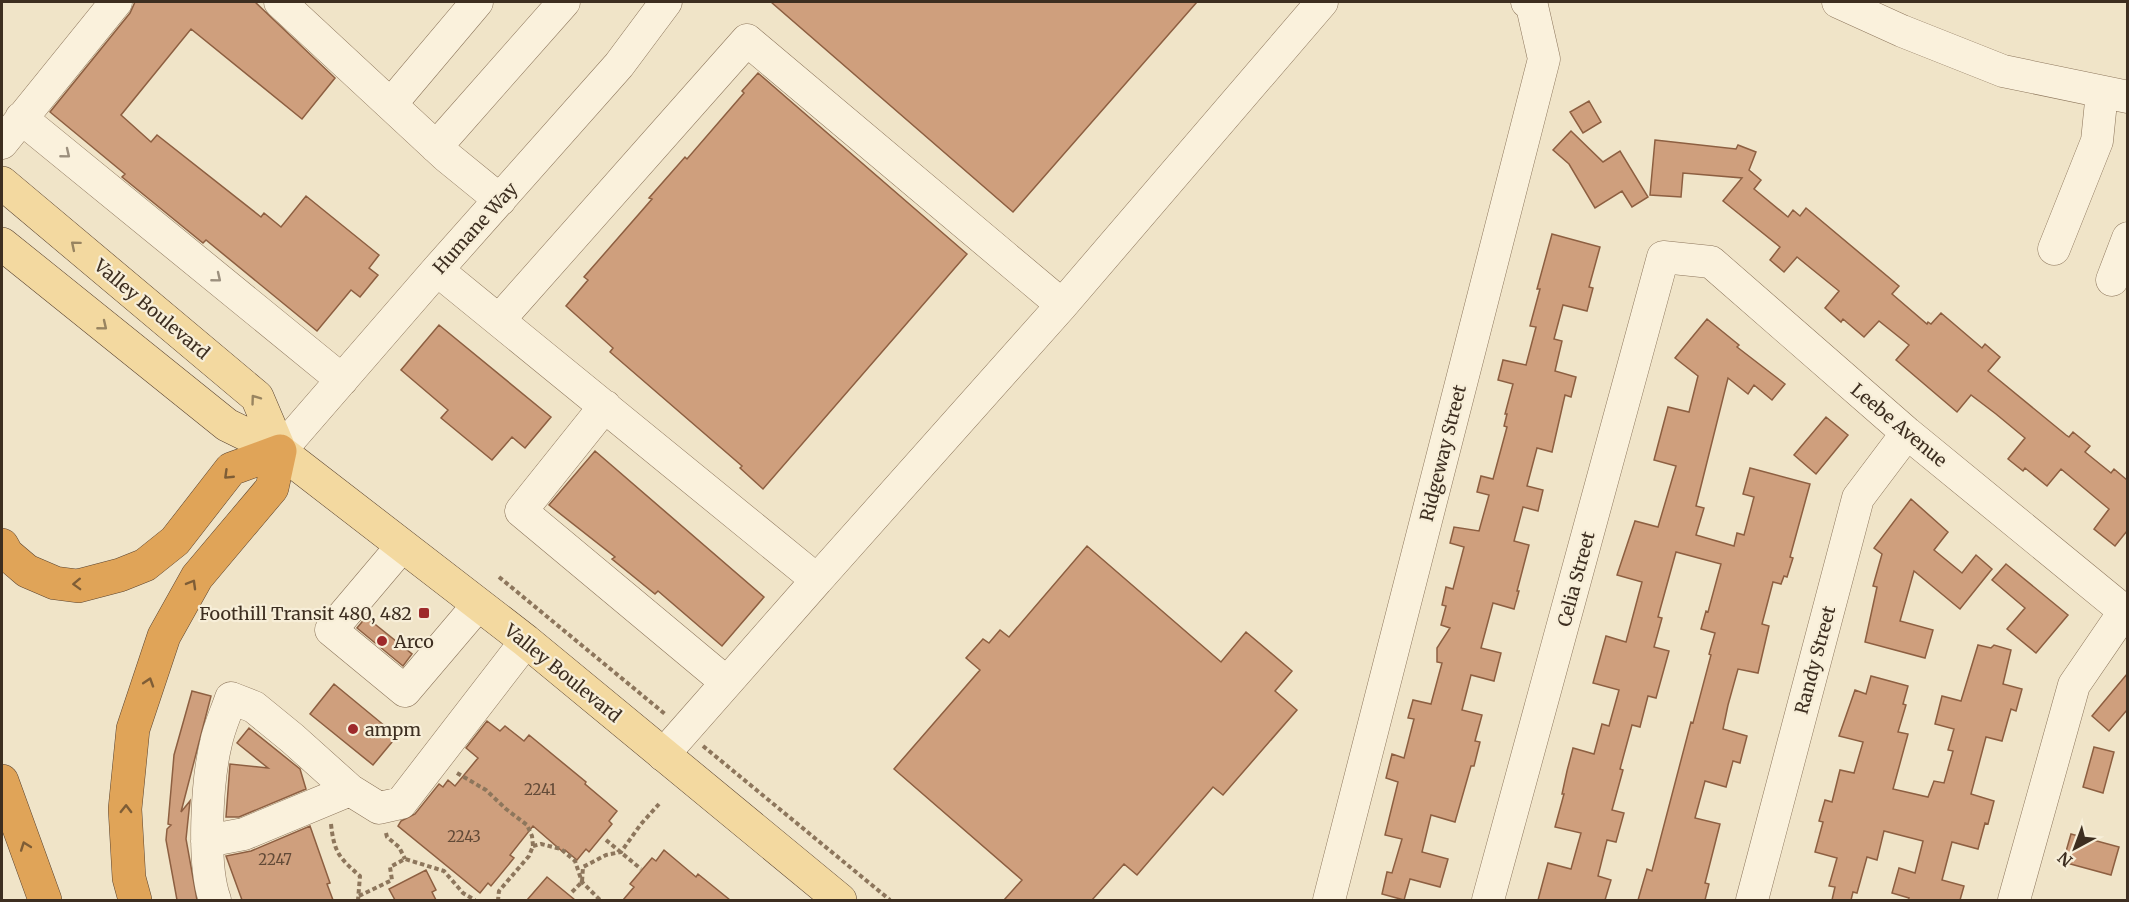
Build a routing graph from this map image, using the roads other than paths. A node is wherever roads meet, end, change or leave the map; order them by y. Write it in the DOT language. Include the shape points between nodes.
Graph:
graph roads {
  1 [pos="116,2"];
  2 [pos="280,2"];
  3 [pos="477,2"];
  4 [pos="564,2"];
  5 [pos="1322,2"];
  6 [pos="1838,2"];
  7 [pos="659,4"];
  8 [pos="1529,4"];
  9 [pos="2115,94"];
  10 [pos="391,104"];
  11 [pos="21,118"];
  12 [pos="2,142"];
  13 [pos="436,147"];
  14 [pos="2,183"];
  15 [pos="500,200"];
  16 [pos="2127,238"];
  17 [pos="2,244"];
  18 [pos="2054,249"];
  19 [pos="1663,258"];
  20 [pos="437,270"];
  21 [pos="2112,280"];
  22 [pos="1062,305"];
  23 [pos="499,320"];
  24 [pos="342,380"];
  25 [pos="605,406"];
  26 [pos="1907,434"];
  27 [pos="280,451"];
  28 [pos="2,545"];
  29 [pos="402,546"];
  30 [pos="817,580"];
  31 [pos="478,605"];
  32 [pos="2126,613"];
  33 [pos="526,641"];
  34 [pos="726,682"];
  35 [pos="663,755"];
  36 [pos="2,781"];
  37 [pos="338,795"];
  38 [pos="207,841"];
  39 [pos="2018,899"];
  40 [pos="45,900"];
  41 [pos="135,900"];
  42 [pos="215,900"];
  43 [pos="840,900"];
  44 [pos="1329,900"];
  45 [pos="1488,900"];
  46 [pos="1752,900"];
  1 -- 11 [label="street"];
  2 -- 10 [label="street"];
  3 -- 10 [label="street"];
  4 -- 13 [label="street"];
  5 -- 22 [label="street"];
  6 -- 9 [label="street" via="2003,72"];
  7 -- 15 [label="street, Humane Way" via="620,65"];
  8 -- 44 [label="street, Ridgeway Street" via="1544,59"];
  9 -- 18 [label="street"];
  10 -- 13 [label="street"];
  11 -- 12 [label="street"];
  11 -- 24 [label="street, one-way"];
  13 -- 15 [label="street"];
  27 -- 14 [label="main road, Valley Boulevard, one-way" via="256,397"];
  15 -- 20 [label="street, Humane Way"];
  16 -- 21 [label="street"];
  17 -- 27 [label="main road, Valley Boulevard, one-way" via="227,425"];
  19 -- 26 [label="street, Leebe Avenue" via="1711,262"];
  19 -- 45 [label="street, Celia Street"];
  20 -- 23 [label="street"];
  20 -- 24 [label="street, Humane Way"];
  22 -- 23 [label="street" via="747,40"];
  22 -- 30 [label="street"];
  23 -- 25 [label="street"];
  24 -- 27 [label="street, Humane Way"];
  25 -- 30 [label="street"];
  25 -- 34 [label="street" via="521,511"];
  26 -- 32 [label="street, Leebe Avenue"];
  26 -- 46 [label="street, Randy Street" via="1858,498"];
  27 -- 28 [label="highway, one-way" via="231,470 175,541 145,566 120,575 78,586 55,583 27,572"];
  27 -- 29 [label="main road, Valley Boulevard"];
  41 -- 27 [label="highway, one-way" via="129,878 124,809 133,729 164,636 196,577 272,489"];
  29 -- 31 [label="main road, Valley Boulevard"];
  29 -- 31 [label="street" via="331,630 405,691"];
  30 -- 34 [label="street"];
  31 -- 33 [label="main road, Valley Boulevard"];
  32 -- 39 [label="street" via="2074,685"];
  33 -- 35 [label="main road, Valley Boulevard"];
  33 -- 37 [label="street" via="401,804 379,807"];
  34 -- 35 [label="street"];
  35 -- 43 [label="main road, Valley Boulevard"];
  40 -- 36 [label="highway, one-way"];
  37 -- 38 [label="street" via="244,834"];
  37 -- 38 [label="street" via="292,738 254,708 231,698 216,743"];
  38 -- 42 [label="street"];
}
